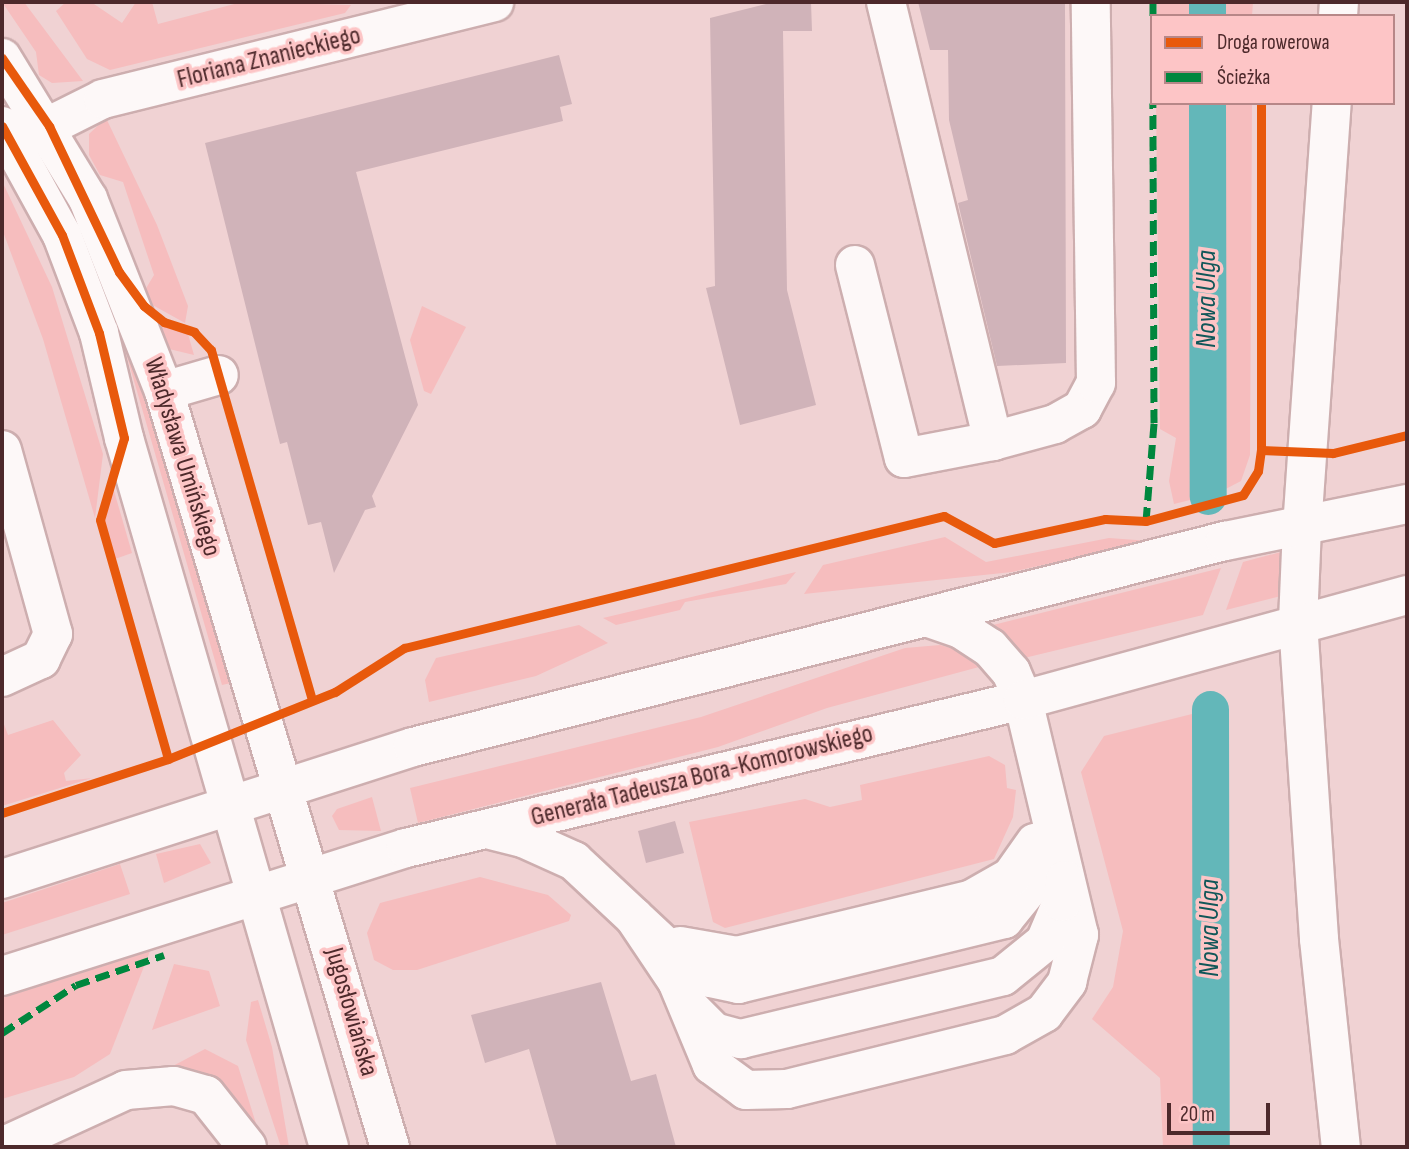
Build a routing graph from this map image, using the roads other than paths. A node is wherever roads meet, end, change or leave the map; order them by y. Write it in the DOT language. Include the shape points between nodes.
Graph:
graph roads {
  1 [pos="494,2"];
  2 [pos="886,2"];
  3 [pos="1091,2"];
  4 [pos="2,58"];
  5 [pos="1332,105"];
  6 [pos="2,126"];
  7 [pos="48,126"];
  8 [pos="855,265"];
  9 [pos="219,375"];
  10 [pos="164,391"];
  11 [pos="993,441"];
  12 [pos="2,450"];
  13 [pos="1407,504"];
  14 [pos="1302,528"];
  15 [pos="1407,595"];
  16 [pos="927,617"];
  17 [pos="1298,622"];
  18 [pos="2,677"];
  19 [pos="1023,700"];
  20 [pos="280,787"];
  21 [pos="230,803"];
  22 [pos="1051,812"];
  23 [pos="485,829"];
  24 [pos="1065,866"];
  25 [pos="311,878"];
  26 [pos="2,879"];
  27 [pos="254,895"];
  28 [pos="634,917"];
  29 [pos="2,976"];
  30 [pos="687,1005"];
  31 [pos="2,1147"];
  32 [pos="247,1147"];
  33 [pos="329,1147"];
  34 [pos="390,1147"];
  35 [pos="1341,1147"];
  1 -- 7 [label="street, Floriana Znanieckiego" via="103,99"];
  2 -- 11 [label="street"];
  3 -- 11 [label="street" via="1096,383 1082,409 1055,424"];
  4 -- 7 [label="street, Władysława Umińskiego"];
  5 -- 14 [label="street"];
  6 -- 21 [label="street, Władysława Umińskiego" via="62,235 99,333 124,438"];
  7 -- 10 [label="street, Władysława Umińskiego" via="88,199"];
  8 -- 11 [label="street" via="904,458"];
  9 -- 10 [label="street"];
  10 -- 20 [label="street, Władysława Umińskiego"];
  12 -- 18 [label="street" via="53,634 41,659"];
  13 -- 14 [label="street"];
  14 -- 16 [label="street" via="1225,541"];
  14 -- 17 [label="street"];
  15 -- 17 [label="street, Generała Tadeusza Bora-Komorowskiego"];
  16 -- 19 [label="street" via="961,629 990,648 1011,672"];
  16 -- 20 [label="street" via="413,747"];
  17 -- 19 [label="street, Generała Tadeusza Bora-Komorowskiego"];
  17 -- 35 [label="street" via="1318,939"];
  19 -- 22 [label="street"];
  19 -- 23 [label="street, Generała Tadeusza Bora-Komorowskiego"];
  20 -- 21 [label="street"];
  20 -- 25 [label="street, Władysława Umińskiego"];
  21 -- 26 [label="street"];
  21 -- 27 [label="street, Władysława Umińskiego"];
  22 -- 24 [label="street"];
  22 -- 28 [label="street" via="1043,871 1004,919 761,982 722,982 698,973"];
  23 -- 25 [label="street, Generała Tadeusza Bora-Komorowskiego"];
  23 -- 28 [label="street" via="523,838 574,861"];
  24 -- 30 [label="street" via="1056,922 1031,957 1003,976 741,1039 714,1032"];
  24 -- 30 [label="street" via="1079,935 1075,965 1044,1013 1016,1031 762,1092 732,1083 712,1065"];
  25 -- 27 [label="street, Generała Tadeusza Bora-Komorowskiego"];
  25 -- 34 [label="street, Jugosłowiańska"];
  27 -- 29 [label="street, Generała Tadeusza Bora-Komorowskiego"];
  27 -- 33 [label="street"];
  28 -- 30 [label="street" via="662,955"];
  31 -- 32 [label="street" via="126,1090 174,1086 206,1095"];
}
